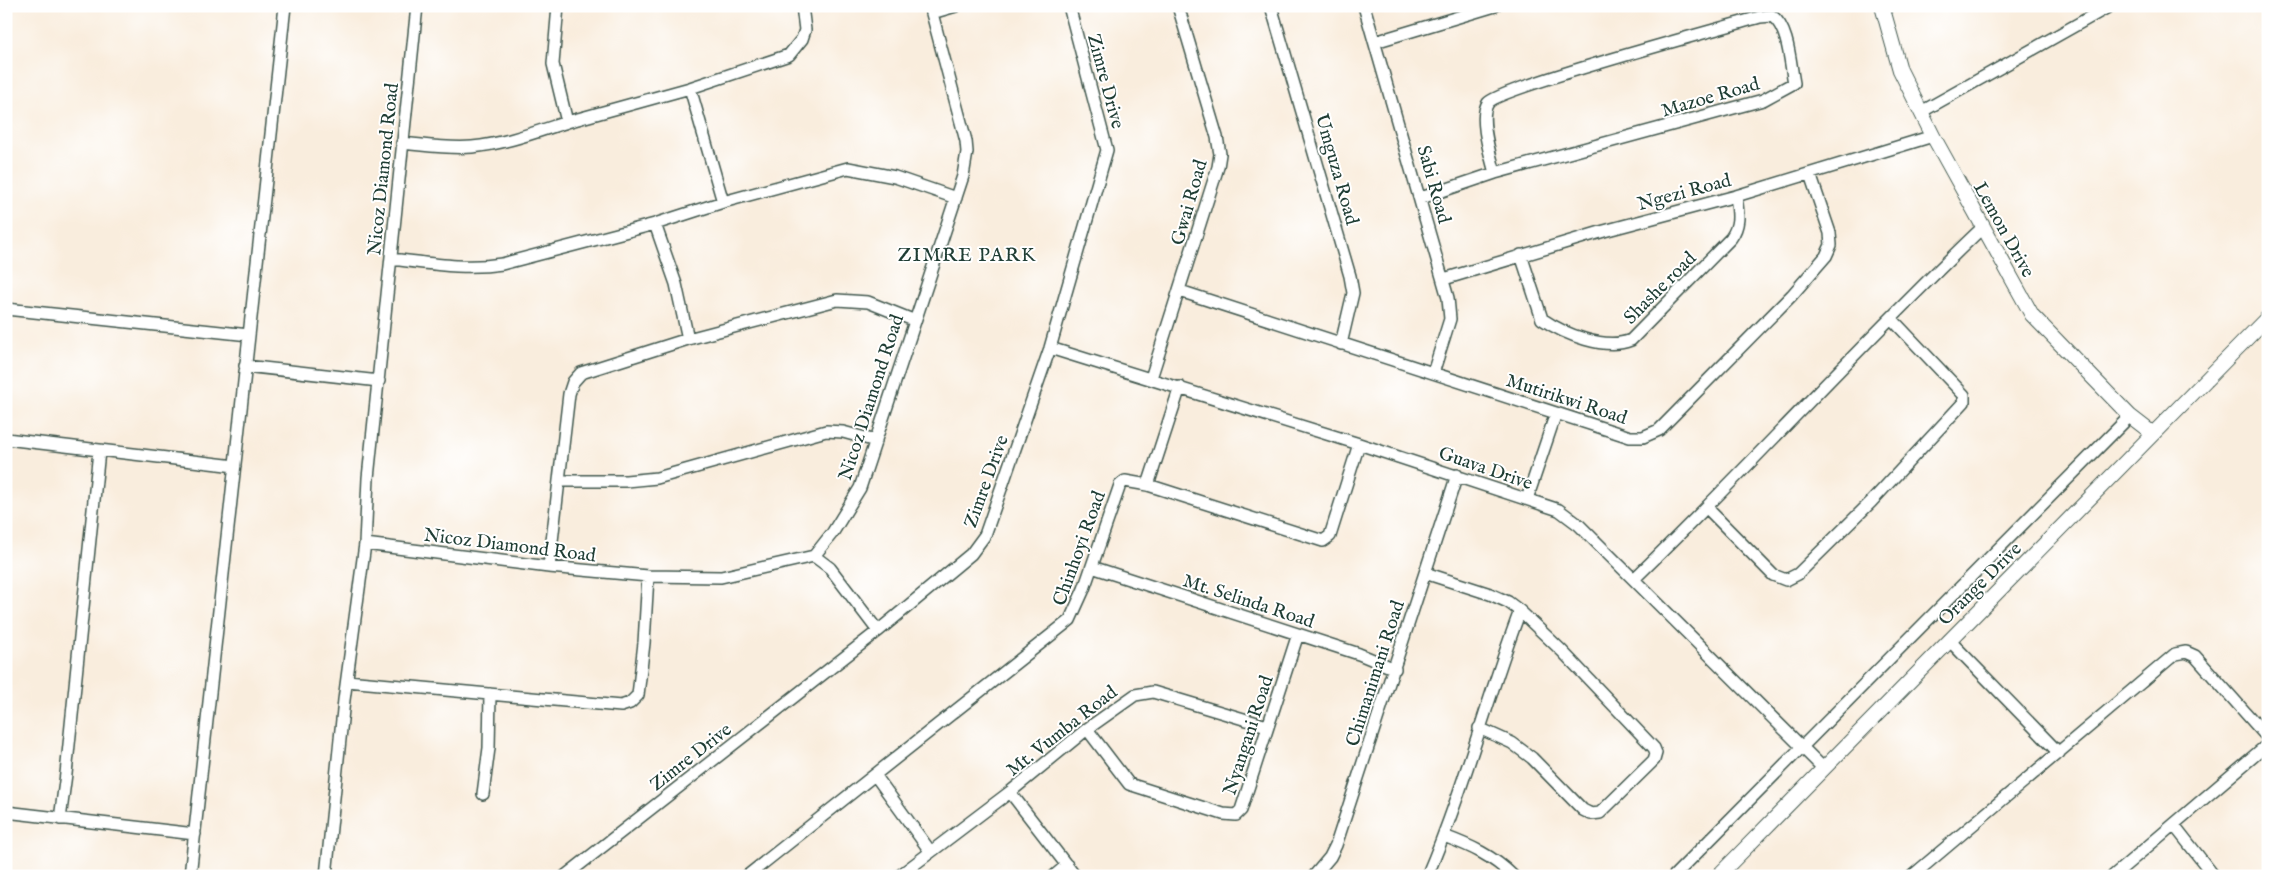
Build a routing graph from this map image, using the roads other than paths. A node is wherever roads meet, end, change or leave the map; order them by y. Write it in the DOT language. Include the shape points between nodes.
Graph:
graph roads {
  1 [pos="285,6"];
  2 [pos="417,6"];
  3 [pos="558,6"];
  4 [pos="802,6"];
  5 [pos="956,6"];
  6 [pos="1069,6"];
  7 [pos="1178,6"];
  8 [pos="1271,6"];
  9 [pos="1364,6"];
  10 [pos="1495,6"];
  11 [pos="1882,6"];
  12 [pos="2110,6"];
  13 [pos="931,10"];
  14 [pos="1454,12"];
  15 [pos="1375,42"];
  16 [pos="690,88"];
  17 [pos="1921,112"];
  18 [pos="567,122"];
  19 [pos="1933,136"];
  20 [pos="402,143"];
  21 [pos="1495,173"];
  22 [pos="1810,174"];
  23 [pos="1736,196"];
  24 [pos="956,198"];
  25 [pos="1421,198"];
  26 [pos="723,202"];
  27 [pos="655,224"];
  28 [pos="1982,228"];
  29 [pos="1521,255"];
  30 [pos="391,259"];
  31 [pos="1444,279"];
  32 [pos="1180,291"];
  33 [pos="6,309"];
  34 [pos="2268,317"];
  35 [pos="1891,318"];
  36 [pos="913,320"];
  37 [pos="249,335"];
  38 [pos="688,339"];
  39 [pos="1341,344"];
  40 [pos="1050,348"];
  41 [pos="245,366"];
  42 [pos="1433,373"];
  43 [pos="1151,378"];
  44 [pos="379,381"];
  45 [pos="1180,387"];
  46 [pos="1556,413"];
  47 [pos="2130,416"];
  48 [pos="2152,433"];
  49 [pos="6,439"];
  50 [pos="876,441"];
  51 [pos="1359,444"];
  52 [pos="98,451"];
  53 [pos="235,466"];
  54 [pos="1456,475"];
  55 [pos="560,480"];
  56 [pos="1148,485"];
  57 [pos="1527,499"];
  58 [pos="1708,508"];
  59 [pos="365,544"];
  60 [pos="814,556"];
  61 [pos="549,567"];
  62 [pos="1092,567"];
  63 [pos="1425,573"];
  64 [pos="648,576"];
  65 [pos="1634,579"];
  66 [pos="1520,611"];
  67 [pos="878,631"];
  68 [pos="1298,634"];
  69 [pos="1949,640"];
  70 [pos="1395,668"];
  71 [pos="346,681"];
  72 [pos="490,694"];
  73 [pos="1267,726"];
  74 [pos="1479,728"];
  75 [pos="1087,729"];
  76 [pos="2268,738"];
  77 [pos="2268,744"];
  78 [pos="1802,746"];
  79 [pos="2059,753"];
  80 [pos="1823,768"];
  81 [pos="875,775"];
  82 [pos="1010,792"];
  83 [pos="483,794"];
  84 [pos="6,812"];
  85 [pos="60,819"];
  86 [pos="2174,825"];
  87 [pos="195,834"];
  88 [pos="1444,836"];
  89 [pos="930,851"];
  90 [pos="1067,865"];
  91 [pos="190,876"];
  92 [pos="326,876"];
  93 [pos="565,876"];
  94 [pos="747,876"];
  95 [pos="899,876"];
  96 [pos="1054,876"];
  97 [pos="1075,876"];
  98 [pos="1314,876"];
  99 [pos="1428,876"];
  100 [pos="1513,876"];
  101 [pos="1674,876"];
  102 [pos="1718,876"];
  103 [pos="1912,876"];
  104 [pos="2113,876"];
  105 [pos="2214,876"];
  1 -- 37 [label="street"];
  2 -- 20 [label="street, Nicoz Diamond Road"];
  3 -- 18 [label="street" via="553,64"];
  4 -- 16 [label="street" via="805,30 789,55"];
  5 -- 13 [label="street"];
  6 -- 40 [label="street, Zimre Drive" via="1107,150"];
  7 -- 32 [label="street, Gwai Road" via="1220,154"];
  8 -- 39 [label="street, Umguza Road" via="1350,276 1353,293"];
  9 -- 15 [label="street, Sabi Road"];
  10 -- 14 [label="street"];
  11 -- 17 [label="street, Lemon Drive" via="1900,70"];
  12 -- 17 [label="street"];
  13 -- 24 [label="street, Nicoz Diamond Road" via="966,141 963,176"];
  14 -- 15 [label="street"];
  15 -- 25 [label="street, Sabi Road"];
  16 -- 18 [label="street"];
  16 -- 26 [label="street"];
  17 -- 19 [label="street, Lemon Drive"];
  18 -- 20 [label="street" via="473,147 446,148"];
  19 -- 22 [label="street, Ngezi Road"];
  19 -- 28 [label="street, Lemon Drive"];
  20 -- 30 [label="street, Nicoz Diamond Road"];
  21 -- 21 [label="street, Mazoe Road" via="1709,116 1776,94 1794,82 1780,23 1772,16 1760,17 1492,98 1484,109 1484,119"];
  21 -- 25 [label="street, Mazoe Road"];
  22 -- 23 [label="street, Ngezi Road"];
  22 -- 46 [label="street, Mutirikwi Road" via="1830,233 1826,256 1659,430 1634,438"];
  23 -- 29 [label="street, Ngezi Road"];
  23 -- 29 [label="street, Shashe road" via="1739,221 1731,238 1631,340 1620,344 1612,345 1576,335 1542,319"];
  24 -- 26 [label="street" via="895,177 848,168"];
  24 -- 36 [label="street, Nicoz Diamond Road"];
  25 -- 31 [label="street, Sabi Road"];
  26 -- 27 [label="street"];
  27 -- 30 [label="street" via="480,267"];
  27 -- 38 [label="street" via="676,284"];
  28 -- 35 [label="street"];
  28 -- 47 [label="street, Lemon Drive" via="2032,315"];
  29 -- 31 [label="street, Ngezi Road"];
  30 -- 44 [label="street, Nicoz Diamond Road"];
  31 -- 42 [label="street, Sabi Road" via="1450,319"];
  32 -- 39 [label="street, Mutirikwi Road"];
  32 -- 43 [label="street, Gwai Road"];
  33 -- 37 [label="street"];
  34 -- 48 [label="street, Orange Drive"];
  35 -- 58 [label="street"];
  35 -- 58 [label="street" via="1964,395 1964,402 1871,502 1798,574 1786,580 1774,575"];
  36 -- 38 [label="street" via="868,302 837,300"];
  36 -- 50 [label="street, Nicoz Diamond Road"];
  37 -- 41 [label="street"];
  38 -- 55 [label="street" via="581,373 569,394"];
  39 -- 42 [label="street, Mutirikwi Road"];
  40 -- 43 [label="street, Guava Drive"];
  40 -- 67 [label="street, Zimre Drive" via="985,535 971,554"];
  41 -- 44 [label="street"];
  41 -- 53 [label="street"];
  42 -- 46 [label="street, Mutirikwi Road"];
  43 -- 45 [label="street, Guava Drive"];
  44 -- 59 [label="street, Nicoz Diamond Road" via="368,478"];
  45 -- 51 [label="street, Guava Drive"];
  45 -- 56 [label="street"];
  46 -- 57 [label="street"];
  47 -- 48 [label="street, Lemon Drive"];
  47 -- 78 [label="street"];
  48 -- 69 [label="street, Orange Drive"];
  49 -- 52 [label="street"];
  50 -- 55 [label="street" via="843,432 826,432 657,478 626,482"];
  50 -- 60 [label="street, Nicoz Diamond Road" via="860,488"];
  51 -- 54 [label="street, Guava Drive"];
  51 -- 56 [label="street, Chinhoyi Road" via="1330,536 1323,541"];
  52 -- 53 [label="street"];
  52 -- 85 [label="street"];
  53 -- 87 [label="street"];
  54 -- 57 [label="street, Guava Drive"];
  54 -- 63 [label="street, Chimanimani Road"];
  55 -- 61 [label="street"];
  56 -- 62 [label="street, Chinhoyi Road" via="1131,480 1120,485"];
  57 -- 65 [label="street, Guava Drive" via="1569,515"];
  58 -- 65 [label="street"];
  59 -- 61 [label="street, Nicoz Diamond Road"];
  59 -- 71 [label="street, Nicoz Diamond Road"];
  60 -- 64 [label="street, Nicoz Diamond Road" via="721,578"];
  60 -- 67 [label="street" via="830,568"];
  61 -- 64 [label="street, Nicoz Diamond Road"];
  62 -- 68 [label="street, Mt. Selinda Road"];
  62 -- 81 [label="street, Chinhoyi Road" via="1070,620"];
  63 -- 66 [label="street" via="1490,594"];
  63 -- 70 [label="street, Chimanimani Road"];
  64 -- 72 [label="street" via="638,694 630,704 621,706"];
  65 -- 78 [label="street, Guava Drive"];
  66 -- 74 [label="street"];
  66 -- 74 [label="street" via="1654,748 1654,760 1600,814 1591,814 1532,758 1512,743"];
  67 -- 93 [label="street, Zimre Drive"];
  68 -- 70 [label="street, Mt. Selinda Road"];
  68 -- 73 [label="street, Nyangani Road"];
  69 -- 79 [label="street"];
  69 -- 80 [label="street, Orange Drive"];
  70 -- 98 [label="street, Chimanimani Road" via="1336,845"];
  71 -- 72 [label="street"];
  71 -- 92 [label="street, Nicoz Diamond Road"];
  72 -- 83 [label="street" via="489,748"];
  73 -- 75 [label="street, Mt. Vumba Road" via="1144,692"];
  73 -- 75 [label="street, Nyangani Road" via="1241,810 1233,816 1129,784"];
  74 -- 88 [label="street"];
  75 -- 82 [label="street, Mt. Vumba Road"];
  76 -- 79 [label="street" via="2195,656 2186,652 2175,654"];
  77 -- 86 [label="street"];
  78 -- 80 [label="street, Guava Drive"];
  78 -- 101 [label="street"];
  79 -- 103 [label="street"];
  80 -- 102 [label="street, Orange Drive"];
  81 -- 89 [label="street"];
  81 -- 94 [label="street, Chinhoyi Road"];
  82 -- 89 [label="street, Mt. Vumba Road"];
  82 -- 90 [label="street"];
  84 -- 85 [label="street"];
  85 -- 87 [label="street"];
  86 -- 104 [label="street"];
  86 -- 105 [label="street"];
  87 -- 91 [label="street"];
  88 -- 99 [label="street"];
  88 -- 100 [label="street" via="1494,858"];
  89 -- 95 [label="street, Mt. Vumba Road"];
  90 -- 96 [label="street"];
  90 -- 97 [label="street"];
}
